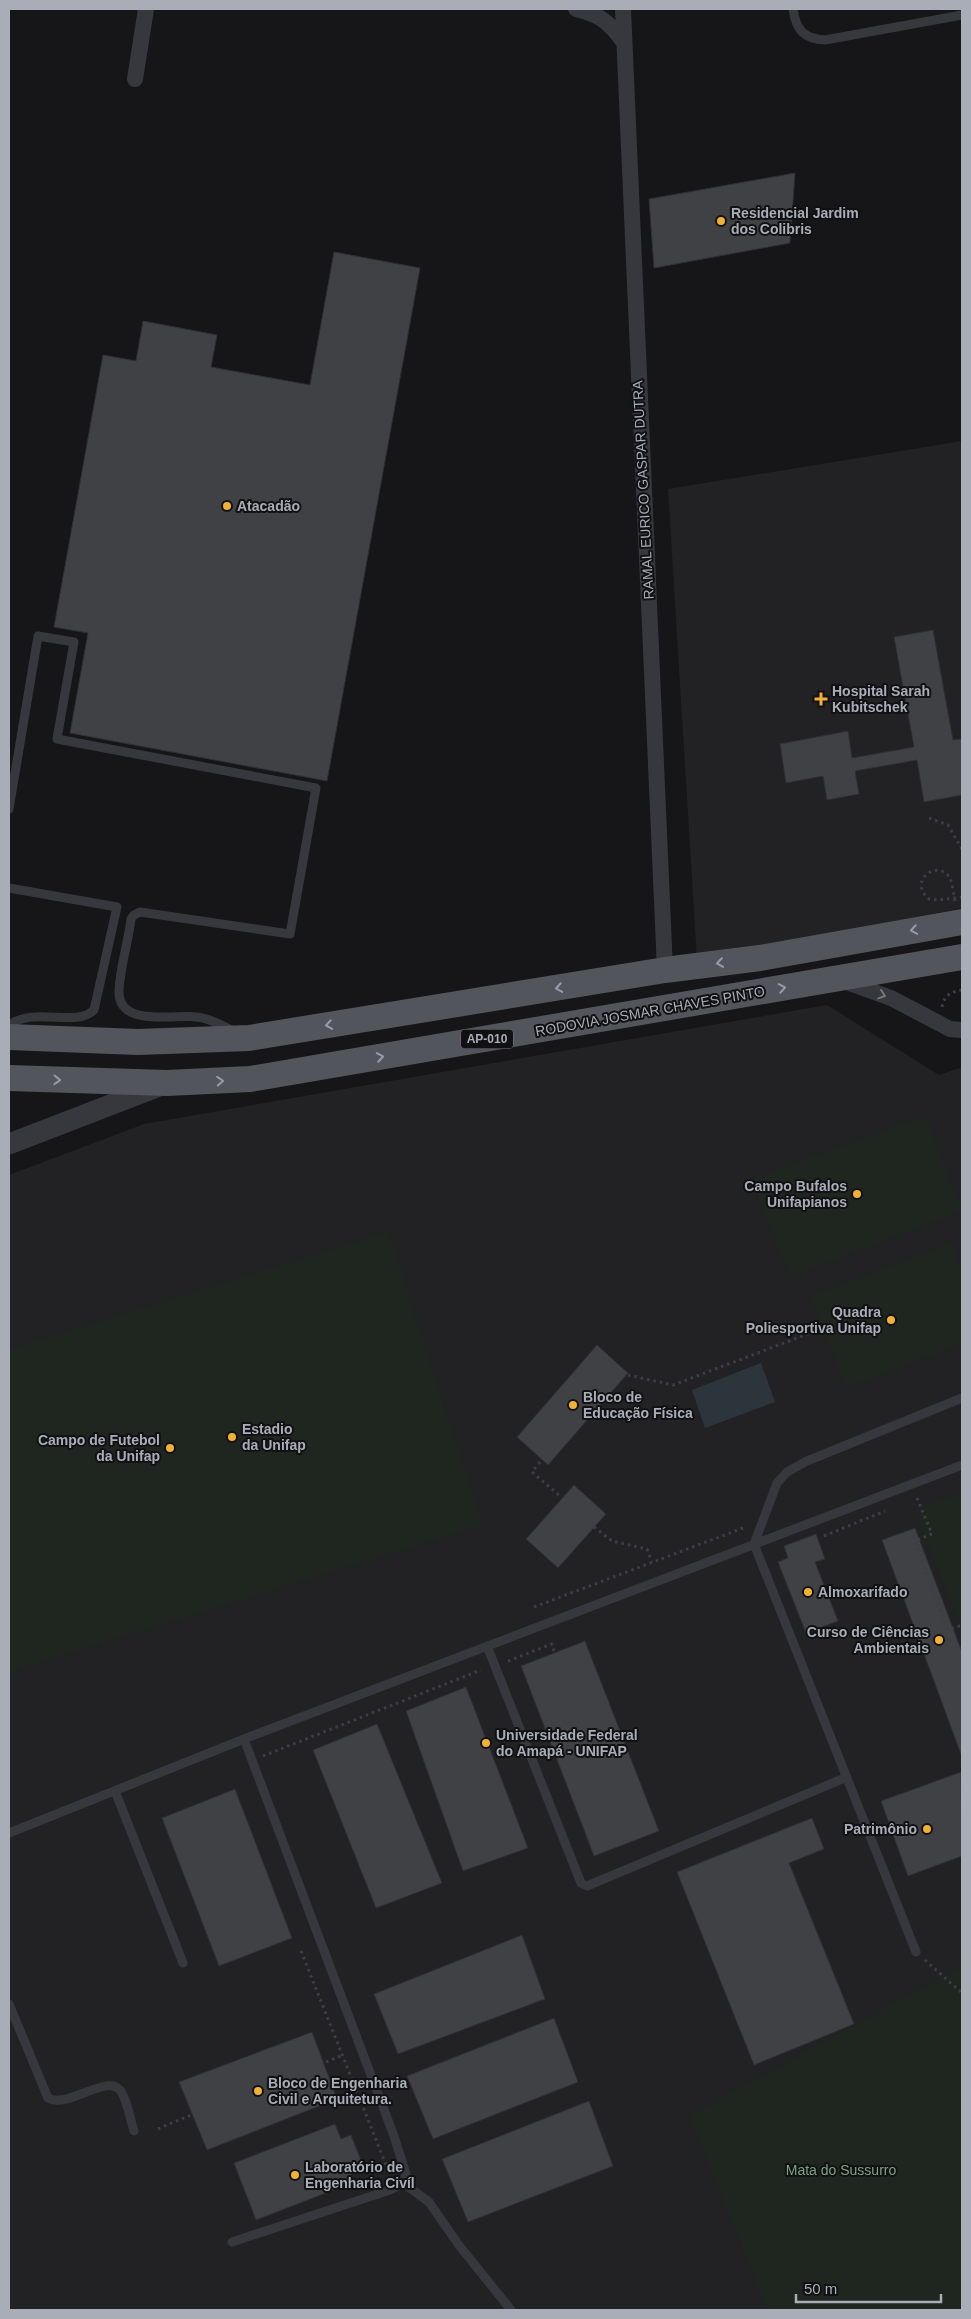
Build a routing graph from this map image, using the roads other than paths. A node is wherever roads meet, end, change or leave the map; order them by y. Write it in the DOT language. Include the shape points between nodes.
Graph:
graph roads {
  1 [pos="146,9"];
  2 [pos="576,9"];
  3 [pos="623,9"];
  4 [pos="793,9"];
  5 [pos="962,15"];
  6 [pos="623,41"];
  7 [pos="135,79"];
  8 [pos="9,809"];
  9 [pos="9,888"];
  10 [pos="959,915"];
  11 [pos="962,957"];
  12 [pos="665,970"];
  13 [pos="836,979"];
  14 [pos="9,1025"];
  15 [pos="962,1030"];
  16 [pos="9,1037"];
  17 [pos="248,1038"];
  18 [pos="9,1078"];
  19 [pos="167,1083"];
  20 [pos="9,1144"];
  21 [pos="962,1398"];
  22 [pos="962,1465"];
  23 [pos="754,1544"];
  24 [pos="488,1646"];
  25 [pos="244,1739"];
  26 [pos="847,1777"];
  27 [pos="115,1791"];
  28 [pos="9,1834"];
  29 [pos="916,1952"];
  30 [pos="183,1962"];
  31 [pos="9,2004"];
  32 [pos="134,2131"];
  33 [pos="403,2183"];
  34 [pos="232,2242"];
  35 [pos="511,2310"];
  1 -- 7 [label="street"];
  2 -- 6 [label="street" via="596,14 610,24"];
  3 -- 6 [label="street, RAMAL EURICO GASPAR DUTRA"];
  4 -- 5 [label="lane" via="795,21 802,32 812,39 825,40"];
  6 -- 12 [label="street, RAMAL EURICO GASPAR DUTRA"];
  8 -- 17 [label="lane" via="38,636 74,642 57,738 316,788 290,934 140,912 131,920 119,992 124,1005 142,1017 206,1018"];
  9 -- 14 [label="lane" via="117,907 94,1010 82,1017 31,1016"];
  10 -- 12 [label="main road, one-way" via="760,958"];
  11 -- 13 [label="main road, RODOVIA JOSMAR CHAVES PINTO / AP-010"];
  12 -- 17 [label="main road, one-way"];
  13 -- 15 [label="street, one-way" via="891,998 950,1029"];
  19 -- 13 [label="main road, RODOVIA JOSMAR CHAVES PINTO / AP-010, one-way" via="250,1079"];
  16 -- 17 [label="main road" via="138,1042"];
  18 -- 19 [label="main road, RODOVIA JOSMAR CHAVES PINTO / AP-010, one-way"];
  19 -- 20 [label="street"];
  21 -- 23 [label="lane" via="787,1472 777,1483"];
  22 -- 23 [label="lane"];
  23 -- 24 [label="lane"];
  23 -- 26 [label="lane"];
  24 -- 25 [label="lane"];
  24 -- 26 [label="lane" via="581,1883 587,1886"];
  25 -- 27 [label="lane"];
  25 -- 33 [label="lane" via="394,2136 406,2174"];
  26 -- 29 [label="lane"];
  27 -- 28 [label="lane"];
  27 -- 30 [label="lane"];
  31 -- 32 [label="lane" via="48,2098 65,2100 108,2085 116,2087 121,2092"];
  33 -- 34 [label="lane"];
  33 -- 35 [label="lane" via="429,2202"];
}
